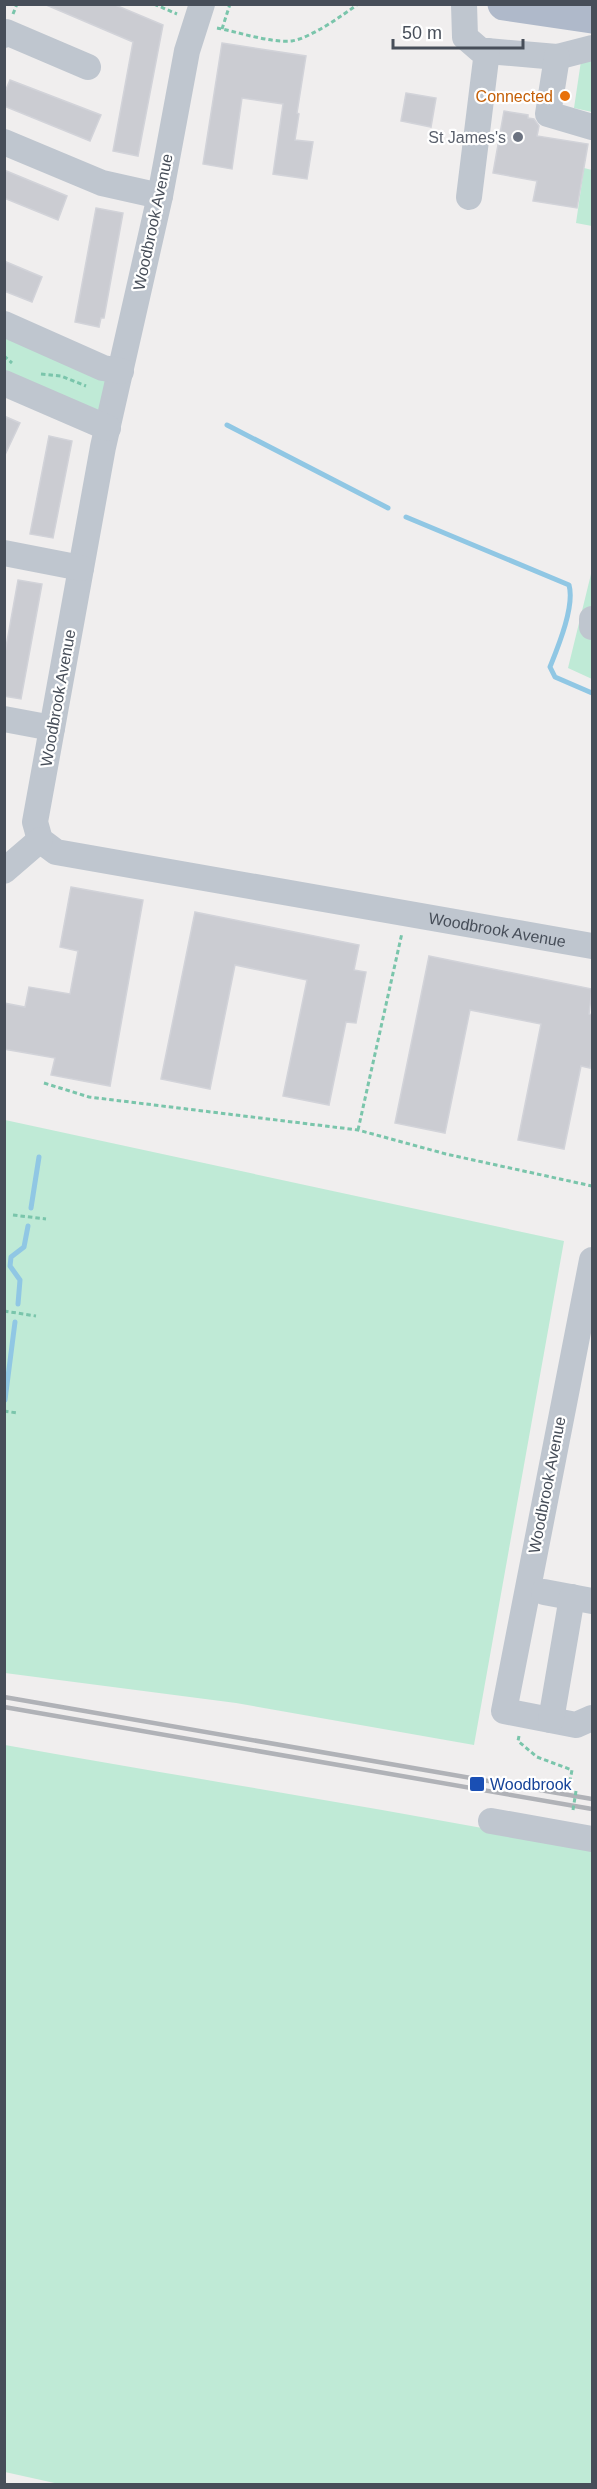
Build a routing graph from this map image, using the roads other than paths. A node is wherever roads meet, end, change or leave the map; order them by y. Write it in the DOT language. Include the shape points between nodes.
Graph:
graph roads {
  1 [pos="464,4"];
  2 [pos="504,4"];
  3 [pos="199,13"];
  4 [pos="592,17"];
  5 [pos="5,33"];
  6 [pos="592,48"];
  7 [pos="487,51"];
  8 [pos="557,57"];
  9 [pos="88,67"];
  10 [pos="592,127"];
  11 [pos="4,142"];
  12 [pos="160,196"];
  13 [pos="469,197"];
  14 [pos="4,324"];
  15 [pos="121,371"];
  16 [pos="12,375"];
  17 [pos="108,428"];
  18 [pos="4,553"];
  19 [pos="81,568"];
  20 [pos="592,619"];
  21 [pos="592,627"];
  22 [pos="4,719"];
  23 [pos="52,728"];
  24 [pos="40,840"];
  25 [pos="4,871"];
  26 [pos="592,946"];
  27 [pos="592,1261"];
  28 [pos="544,1592"];
  29 [pos="582,1599"];
  30 [pos="592,1718"];
  31 [pos="551,1720"];
  32 [pos="491,1821"];
  33 [pos="592,1839"];
  1 -- 7 [label="street" via="465,37 480,51"];
  2 -- 4 [label="main road"];
  3 -- 12 [label="street, Woodbrook Avenue" via="187,51"];
  5 -- 9 [label="street"];
  6 -- 8 [label="street"];
  7 -- 8 [label="street"];
  7 -- 13 [label="street"];
  8 -- 10 [label="street" via="548,114"];
  11 -- 12 [label="street" via="102,183"];
  12 -- 15 [label="street, Woodbrook Avenue"];
  14 -- 15 [label="street" via="103,368"];
  15 -- 17 [label="street, Woodbrook Avenue"];
  16 -- 17 [label="street"];
  17 -- 19 [label="street, Woodbrook Avenue"];
  18 -- 19 [label="street"];
  19 -- 23 [label="street, Woodbrook Avenue"];
  20 -- 21 [label="street"];
  22 -- 23 [label="street"];
  23 -- 24 [label="street, Woodbrook Avenue" via="35,822"];
  24 -- 25 [label="street"];
  24 -- 26 [label="street, Woodbrook Avenue" via="56,852"];
  27 -- 31 [label="street, Woodbrook Avenue" via="513,1713"];
  28 -- 29 [label="street"];
  29 -- 31 [label="street"];
  30 -- 31 [label="street" via="576,1725"];
  32 -- 33 [label="street"];
}
